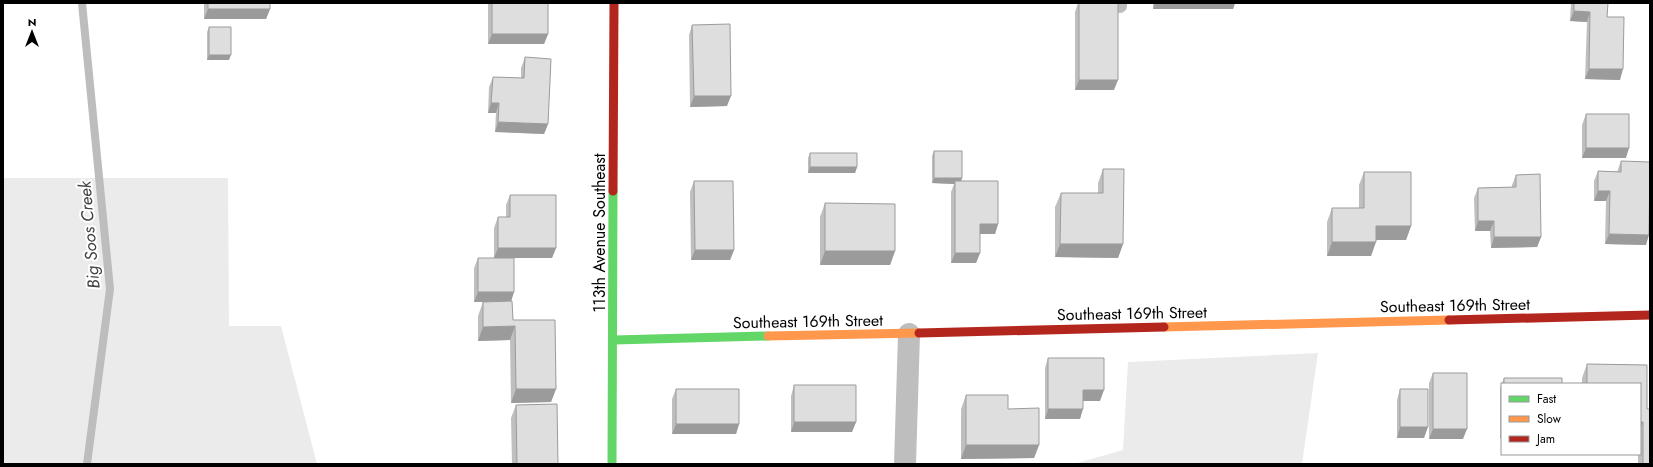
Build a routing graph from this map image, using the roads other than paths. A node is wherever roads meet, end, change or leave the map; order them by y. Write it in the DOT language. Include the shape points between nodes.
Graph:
graph roads {
  1 [pos="614,3"];
  2 [pos="1650,315"];
  3 [pos="909,334"];
  4 [pos="614,340"];
  5 [pos="612,464"];
  6 [pos="905,464"];
  1 -- 4 [label="street, 113th Avenue Southeast"];
  2 -- 3 [label="street, Southeast 169th Street"];
  3 -- 4 [label="street, Southeast 169th Street"];
  3 -- 6 [label="street"];
  4 -- 5 [label="street, 113th Avenue Southeast"];
}
